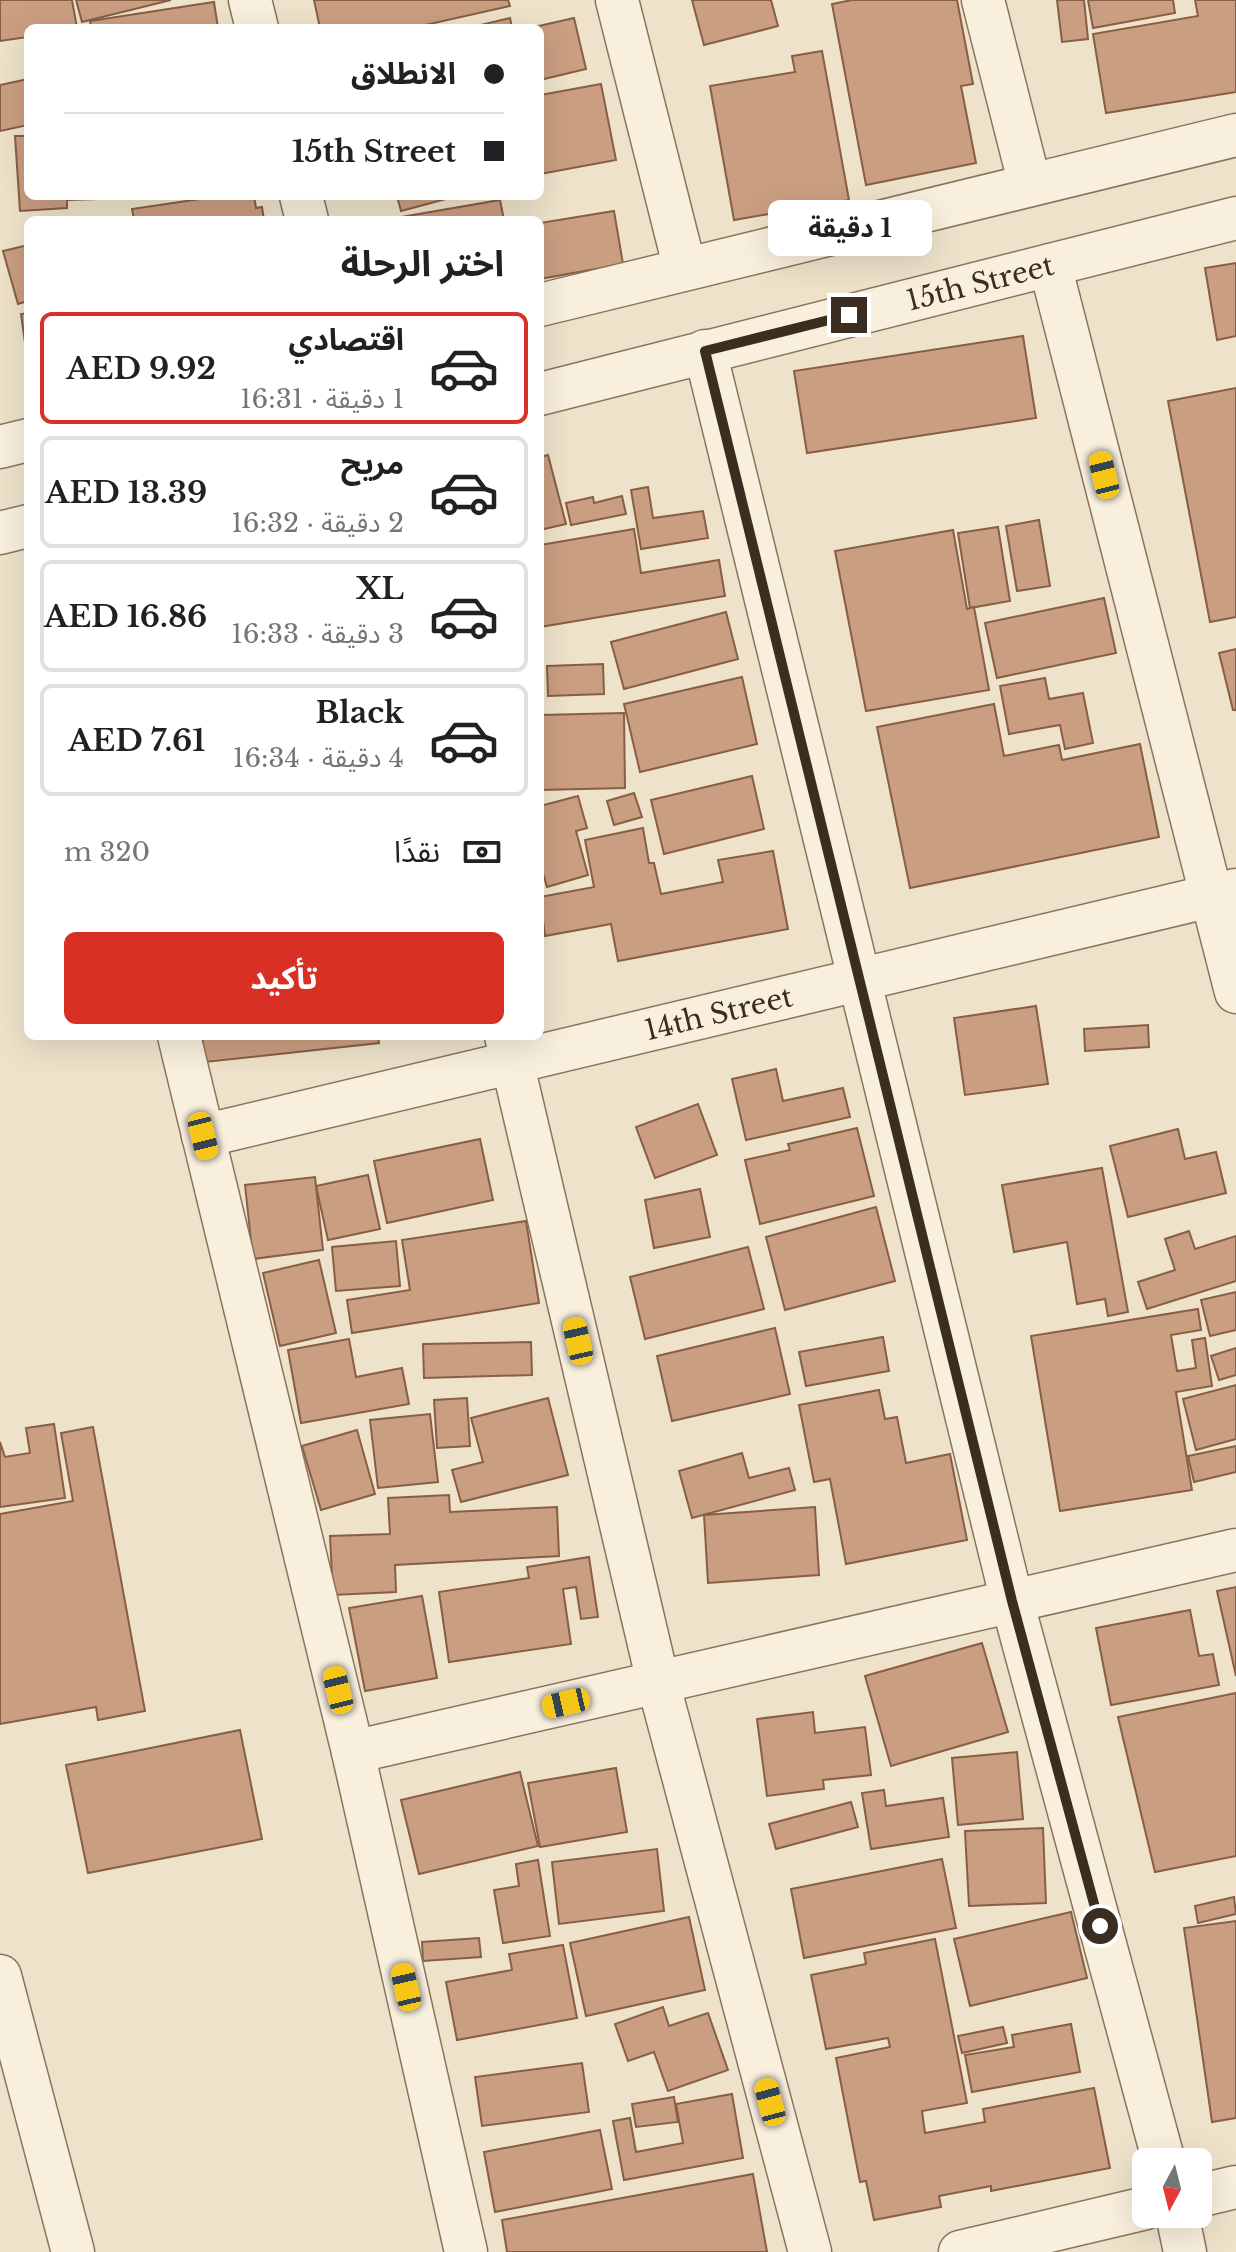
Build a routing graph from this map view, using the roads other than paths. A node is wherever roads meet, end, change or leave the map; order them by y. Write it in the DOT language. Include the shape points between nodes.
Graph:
graph roads {
  1 [pos="250,0"];
  2 [pos="617,0"];
  3 [pos="983,0"];
  4 [pos="256,24"];
  5 [pos="1236,135"];
  6 [pos="1030,185"];
  7 [pos="1236,218"];
  8 [pos="1050,265"];
  9 [pos="685,269"];
  10 [pos="544,304"];
  11 [pos="705,351"];
  12 [pos="544,393"];
  13 [pos="24,441"];
  14 [pos="0,447"];
  15 [pos="24,527"];
  16 [pos="0,533"];
  17 [pos="1224,893"];
  18 [pos="860,980"];
  19 [pos="1236,992"];
  20 [pos="180,1040"];
  21 [pos="509,1049"];
  22 [pos="203,1136"];
  23 [pos="1236,1550"];
  24 [pos="1012,1601"];
  25 [pos="658,1682"];
  26 [pos="353,1752"];
  27 [pos="0,1976"];
  28 [pos="1160,2148"];
  29 [pos="1236,2187"];
  30 [pos="1212,2193"];
  31 [pos="1132,2211"];
  32 [pos="1180,2228"];
  33 [pos="73,2252"];
  34 [pos="466,2252"];
  35 [pos="810,2252"];
  36 [pos="960,2252"];
  37 [pos="1185,2252"];
  1 -- 4 [label="street"];
  2 -- 9 [label="street"];
  3 -- 6 [label="street"];
  5 -- 6 [label="street"];
  6 -- 9 [label="street"];
  7 -- 8 [label="street, 15th Street"];
  8 -- 11 [label="street, 15th Street"];
  8 -- 17 [label="street"];
  9 -- 10 [label="street"];
  11 -- 12 [label="street, 15th Street"];
  11 -- 18 [label="street"];
  13 -- 14 [label="street"];
  15 -- 16 [label="street"];
  17 -- 18 [label="street, 14th Street"];
  17 -- 19 [label="street"];
  18 -- 21 [label="street, 14th Street"];
  18 -- 24 [label="street"];
  20 -- 22 [label="street"];
  21 -- 22 [label="street, 14th Street"];
  21 -- 25 [label="street"];
  22 -- 26 [label="street"];
  23 -- 24 [label="street"];
  24 -- 25 [label="street"];
  24 -- 28 [label="street"];
  25 -- 26 [label="street"];
  25 -- 35 [label="street"];
  26 -- 34 [label="street"];
  27 -- 33 [label="street"];
  29 -- 30 [label="street"];
  31 -- 36 [label="street"];
  32 -- 37 [label="street"];
}
